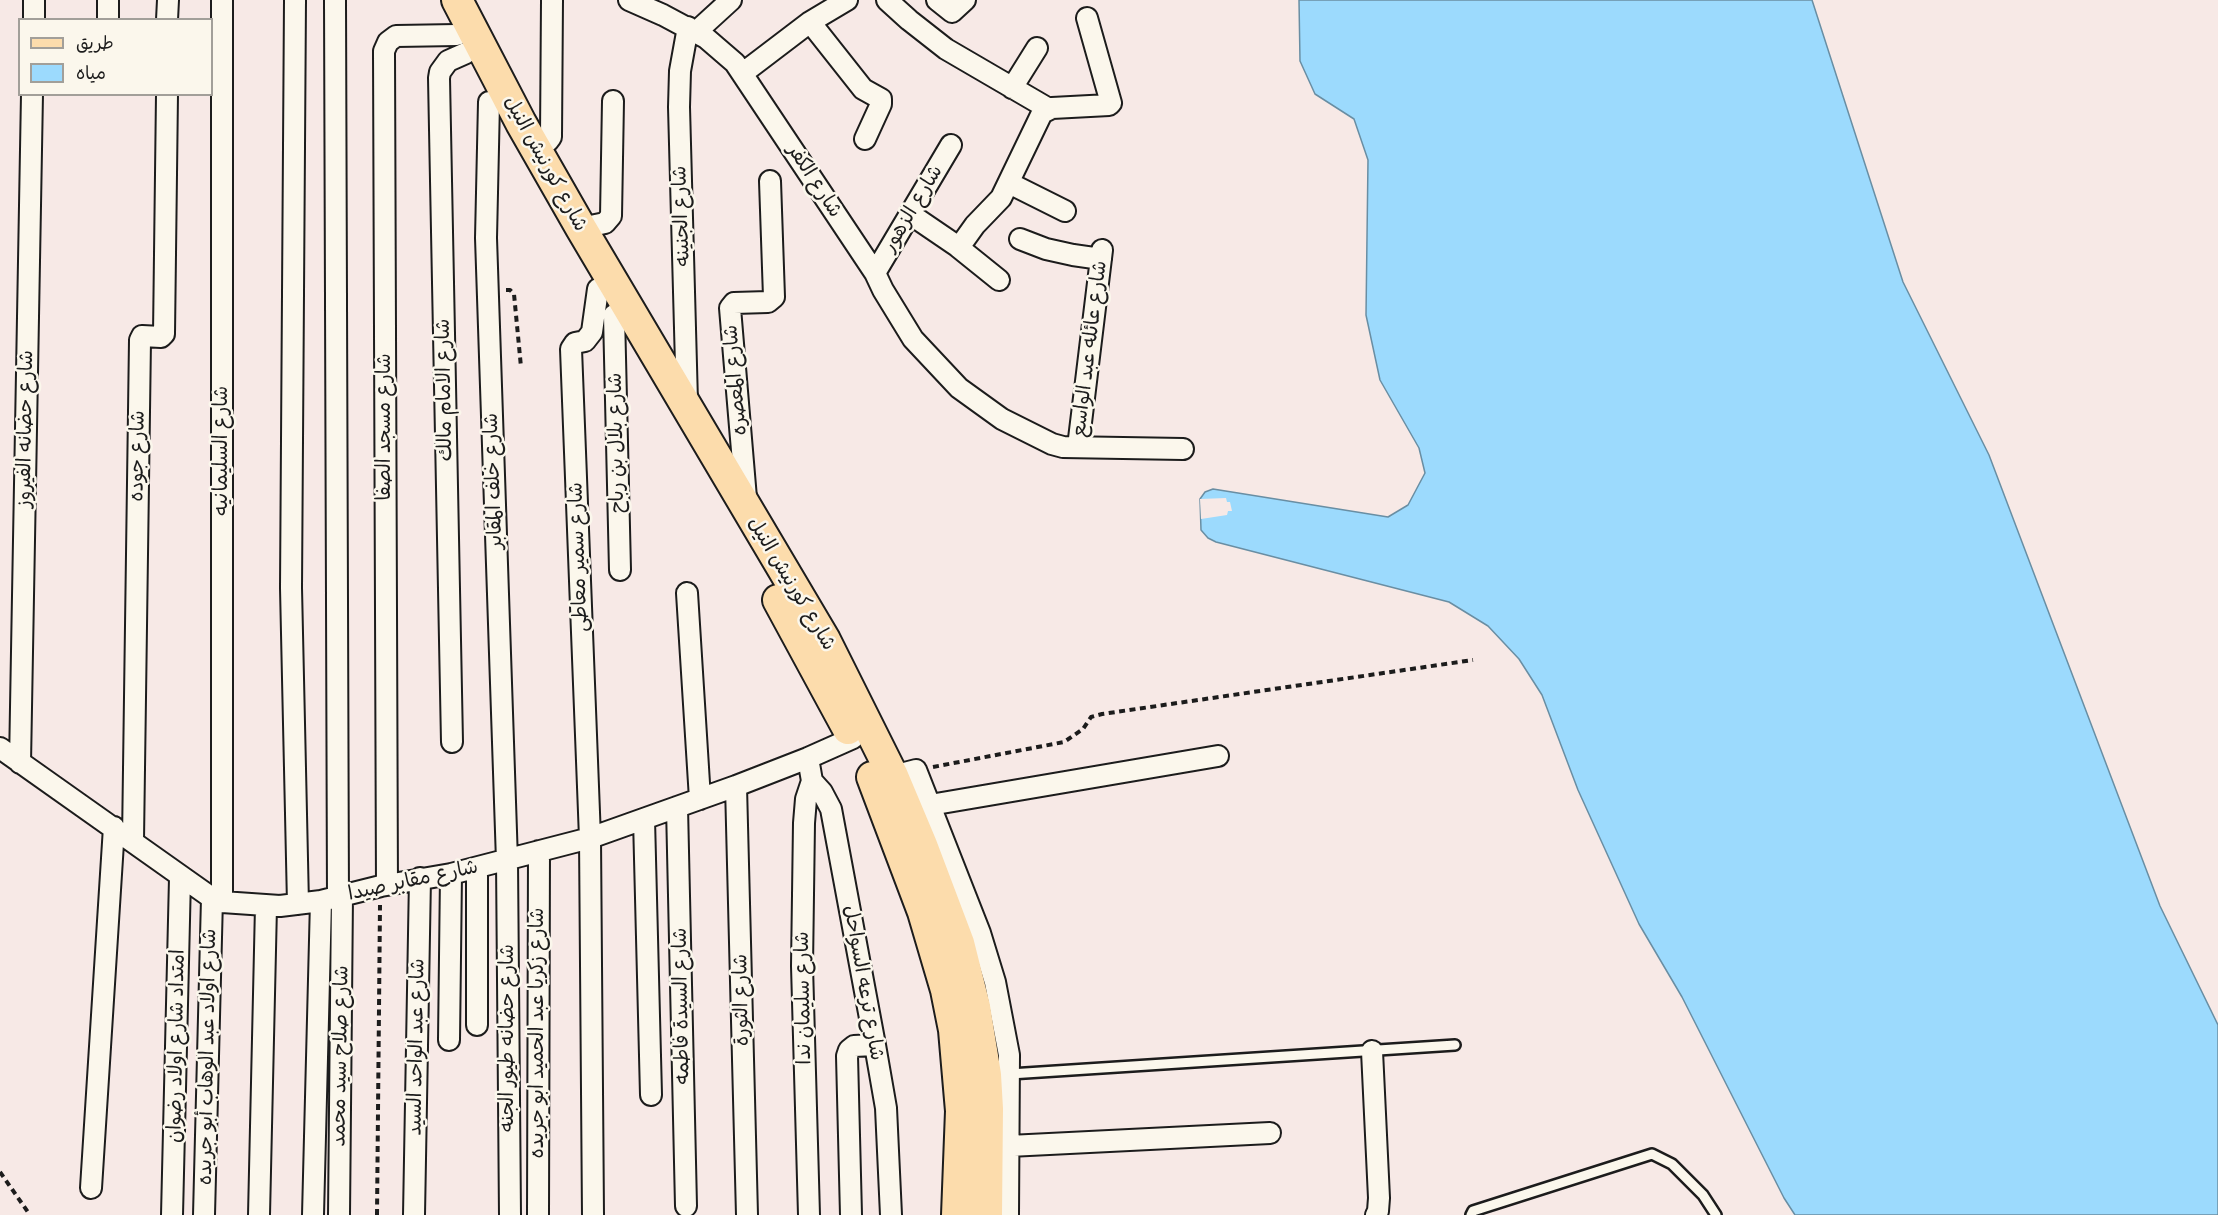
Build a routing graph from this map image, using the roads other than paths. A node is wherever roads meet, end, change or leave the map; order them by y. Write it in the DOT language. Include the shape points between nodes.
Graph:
graph roads {
  1 [pos="34,0"];
  2 [pos="108,0"];
  3 [pos="168,0"];
  4 [pos="222,0"];
  5 [pos="295,0"];
  6 [pos="335,0"];
  7 [pos="438,0"];
  8 [pos="457,0"];
  9 [pos="552,0"];
  10 [pos="629,0"];
  11 [pos="730,0"];
  12 [pos="847,0"];
  13 [pos="887,0"];
  14 [pos="937,0"];
  15 [pos="965,0"];
  16 [pos="34,18"];
  17 [pos="108,18"];
  18 [pos="167,18"];
  19 [pos="1087,18"];
  20 [pos="810,22"];
  21 [pos="692,30"];
  22 [pos="462,44"];
  23 [pos="1037,48"];
  24 [pos="743,73"];
  25 [pos="1012,88"];
  26 [pos="32,96"];
  27 [pos="166,96"];
  28 [pos="613,101"];
  29 [pos="489,102"];
  30 [pos="1049,109"];
  31 [pos="865,139"];
  32 [pos="951,145"];
  33 [pos="535,148"];
  34 [pos="770,181"];
  35 [pos="1009,183"];
  36 [pos="1065,211"];
  37 [pos="910,214"];
  38 [pos="581,228"];
  39 [pos="1020,239"];
  40 [pos="958,247"];
  41 [pos="999,280"];
  42 [pos="879,282"];
  43 [pos="598,289"];
  44 [pos="614,315"];
  45 [pos="687,405"];
  46 [pos="1078,447"];
  47 [pos="1183,449"];
  48 [pos="747,510"];
  49 [pos="620,570"];
  50 [pos="687,593"];
  51 [pos="853,738"];
  52 [pos="452,742"];
  53 [pos="0,748"];
  54 [pos="1218,756"];
  55 [pos="808,758"];
  56 [pos="20,763"];
  57 [pos="905,773"];
  58 [pos="812,781"];
  59 [pos="736,786"];
  60 [pos="699,799"];
  61 [pos="930,805"];
  62 [pos="677,807"];
  63 [pos="644,819"];
  64 [pos="114,827"];
  65 [pos="590,838"];
  66 [pos="133,840"];
  67 [pos="539,851"];
  68 [pos="507,861"];
  69 [pos="477,868"];
  70 [pos="451,874"];
  71 [pos="180,878"];
  72 [pos="420,878"];
  73 [pos="384,885"];
  74 [pos="334,898"];
  75 [pos="217,900"];
  76 [pos="298,904"];
  77 [pos="266,906"];
  78 [pos="947,947"];
  79 [pos="477,1025"];
  80 [pos="448,1040"];
  81 [pos="875,1045"];
  82 [pos="1455,1046"];
  83 [pos="1372,1051"];
  84 [pos="1010,1074"];
  85 [pos="651,1095"];
  86 [pos="1270,1132"];
  87 [pos="1009,1146"];
  88 [pos="91,1188"];
  89 [pos="686,1206"];
  90 [pos="172,1215"];
  91 [pos="204,1215"];
  92 [pos="259,1215"];
  93 [pos="313,1215"];
  94 [pos="339,1215"];
  95 [pos="414,1215"];
  96 [pos="510,1215"];
  97 [pos="538,1215"];
  98 [pos="593,1215"];
  99 [pos="747,1215"];
  100 [pos="809,1215"];
  101 [pos="851,1215"];
  102 [pos="891,1215"];
  103 [pos="957,1215"];
  104 [pos="987,1215"];
  105 [pos="1008,1215"];
  106 [pos="1376,1215"];
  107 [pos="1471,1215"];
  108 [pos="1716,1215"];
  1 -- 16 [label="street"];
  2 -- 17 [label="street"];
  3 -- 18 [label="street"];
  4 -- 75 [label="street, شارع السليمانيه"];
  5 -- 76 [label="street" via="291,588"];
  6 -- 74 [label="street"];
  7 -- 22 [label="main road, شارع كورنيش النيل"];
  8 -- 33 [label="main road, شارع كورنيش النيل"];
  9 -- 33 [label="street" via="550,137"];
  10 -- 21 [label="street, شارع الكفر"];
  11 -- 21 [label="street"];
  12 -- 20 [label="street"];
  13 -- 25 [label="street" via="946,49"];
  14 -- 15 [label="street" via="952,12"];
  19 -- 30 [label="street" via="1111,103"];
  20 -- 24 [label="street"];
  20 -- 31 [label="street" via="863,89 881,99"];
  21 -- 24 [label="street, شارع الكفر" via="721,48"];
  21 -- 45 [label="street, شارع الجنينه" via="680,71 679,107"];
  22 -- 29 [label="main road, شارع كورنيش النيل"];
  22 -- 52 [label="street, شارع الامام مالك" via="439,78"];
  22 -- 73 [label="street, شارع مسجد الصفا" via="396,36 384,51"];
  23 -- 25 [label="street"];
  24 -- 42 [label="street, شارع الكفر"];
  25 -- 30 [label="street"];
  26 -- 56 [label="street, شارع حضانه الفيروز"];
  27 -- 66 [label="street, شارع جوده" via="164,334 143,336 140,340"];
  28 -- 38 [label="street" via="611,216 605,223"];
  29 -- 43 [label="main road, شارع كورنيش النيل"];
  29 -- 68 [label="street, شارع خلف المقابر" via="486,238"];
  30 -- 35 [label="street" via="1040,116"];
  32 -- 37 [label="street, شارع الزهور"];
  33 -- 38 [label="main road, شارع كورنيش النيل"];
  34 -- 48 [label="street, شارع المعصره" via="774,297 768,302 734,303 730,308"];
  35 -- 36 [label="street"];
  35 -- 40 [label="street" via="1001,198"];
  37 -- 40 [label="street"];
  37 -- 42 [label="street, شارع الزهور"];
  38 -- 45 [label="main road, شارع كورنيش النيل"];
  39 -- 46 [label="street, شارع عائله عبد الواسع" via="1073,255 1102,254"];
  40 -- 41 [label="street"];
  42 -- 46 [label="street, شارع الكفر" via="913,339 959,388 1002,419 1044,441"];
  43 -- 44 [label="main road, شارع كورنيش النيل"];
  43 -- 65 [label="street, شارع سمير معاطى" via="592,332 571,349"];
  44 -- 49 [label="street, شارع بلال بن رباح"];
  44 -- 51 [label="main road, شارع كورنيش النيل"];
  45 -- 48 [label="main road, شارع كورنيش النيل"];
  46 -- 47 [label="street, شارع الكفر"];
  48 -- 57 [label="main road, شارع كورنيش النيل"];
  50 -- 60 [label="street"];
  51 -- 55 [label="street, شارع مقابر صيدا"];
  51 -- 78 [label="main road, شارع كورنيش النيل" via="877,787 923,912"];
  53 -- 56 [label="street, شارع مقابر صيدا"];
  54 -- 61 [label="street"];
  55 -- 58 [label="street, شارع ترعه السواحل"];
  55 -- 59 [label="street, شارع مقابر صيدا"];
  56 -- 64 [label="street, شارع مقابر صيدا"];
  57 -- 61 [label="street"];
  57 -- 78 [label="main road, شارع كورنيش النيل"];
  58 -- 81 [label="street, شارع ترعه السواحل" via="831,809"];
  58 -- 100 [label="street, شارع سليمان ندا" via="804,823 802,966"];
  59 -- 60 [label="street, شارع مقابر صيدا"];
  59 -- 99 [label="street, شارع الثورة"];
  60 -- 62 [label="street, شارع مقابر صيدا"];
  61 -- 84 [label="street" via="995,982"];
  62 -- 63 [label="street, شارع مقابر صيدا"];
  62 -- 89 [label="street, شارع السيدة فاطمه"];
  63 -- 65 [label="street, شارع مقابر صيدا"];
  63 -- 85 [label="street"];
  64 -- 66 [label="street, شارع مقابر صيدا"];
  64 -- 88 [label="street"];
  65 -- 67 [label="street, شارع مقابر صيدا"];
  65 -- 98 [label="street"];
  66 -- 71 [label="street, شارع مقابر صيدا"];
  67 -- 68 [label="street, شارع مقابر صيدا"];
  67 -- 97 [label="street, شارع زكريا عبد الحميد ابو جريده"];
  68 -- 69 [label="street, شارع مقابر صيدا"];
  68 -- 96 [label="street, شارع حضانه طيور الجنه"];
  69 -- 70 [label="street, شارع مقابر صيدا"];
  69 -- 79 [label="street"];
  70 -- 72 [label="street, شارع مقابر صيدا"];
  70 -- 80 [label="street"];
  71 -- 75 [label="street, شارع مقابر صيدا"];
  71 -- 90 [label="street, امتداد شارع اولاد رضوان"];
  72 -- 73 [label="street, شارع مقابر صيدا"];
  72 -- 95 [label="street, شارع عبد الواحد السيد"];
  73 -- 74 [label="street, شارع مقابر صيدا"];
  74 -- 76 [label="street, شارع مقابر صيدا"];
  74 -- 93 [label="street"];
  74 -- 94 [label="street, شارع صلاح سيد محمد"];
  75 -- 77 [label="street, شارع مقابر صيدا"];
  75 -- 91 [label="street, شارع اولاد عبد الوهاب أبو جريده"];
  76 -- 77 [label="street, شارع مقابر صيدا"];
  77 -- 92 [label="street"];
  78 -- 103 [label="main road, شارع كورنيش النيل" via="946,990 959,1070 961,1111"];
  78 -- 104 [label="main road, شارع كورنيش النيل" via="975,1007 986,1075"];
  81 -- 101 [label="street" via="854,1046 847,1056"];
  81 -- 102 [label="street, شارع ترعه السواحل" via="886,1108"];
  82 -- 83 [label="lane"];
  83 -- 84 [label="lane"];
  83 -- 106 [label="street" via="1379,1198"];
  84 -- 87 [label="street"];
  86 -- 87 [label="street"];
  87 -- 105 [label="street"];
  107 -- 108 [label="lane" via="1473,1211 1652,1154 1672,1164"];
}
